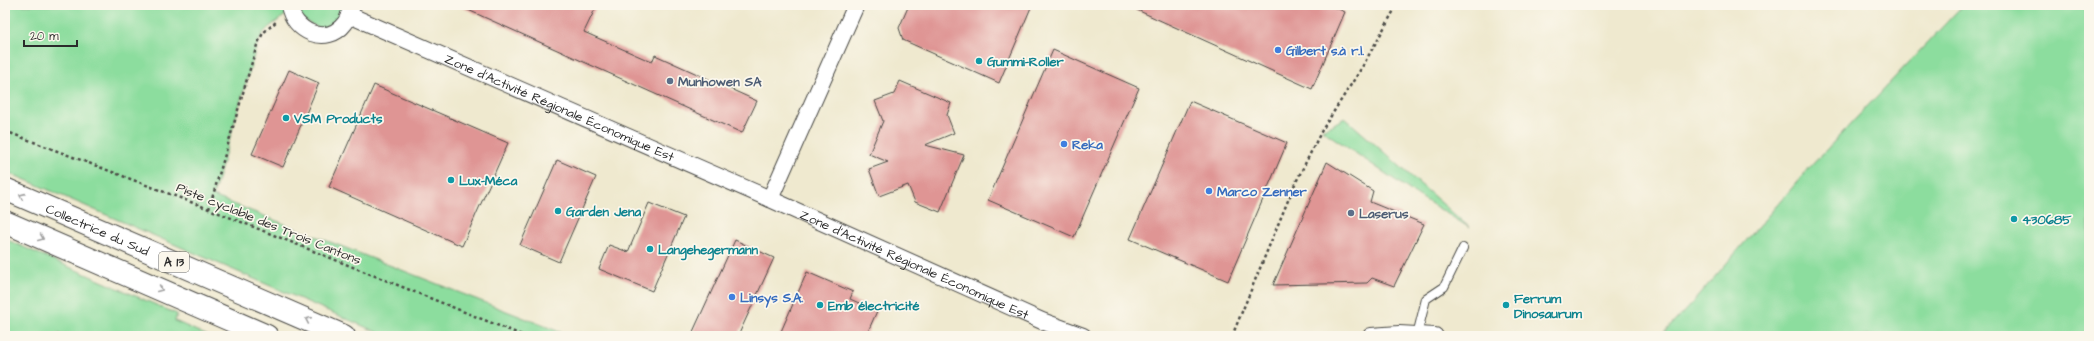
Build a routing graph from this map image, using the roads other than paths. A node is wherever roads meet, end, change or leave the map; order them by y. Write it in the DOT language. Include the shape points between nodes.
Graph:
graph roads {
  1 [pos="856,5"];
  2 [pos="290,8"];
  3 [pos="351,10"];
  4 [pos="5,189"];
  5 [pos="770,199"];
  6 [pos="5,222"];
  7 [pos="1463,248"];
  8 [pos="1417,335"];
  9 [pos="267,336"];
  10 [pos="344,336"];
  11 [pos="1083,336"];
  12 [pos="1371,336"];
  13 [pos="1435,336"];
  1 -- 5 [label="street"];
  2 -- 3 [label="street" via="294,21 301,28 319,35 338,30 346,23"];
  3 -- 5 [label="street, Zone d'Activité Régionale Économique Est"];
  10 -- 4 [label="highway, Collectrice du Sud / A 13, one-way"];
  5 -- 11 [label="street, Zone d'Activité Régionale Économique Est" via="1042,321"];
  6 -- 9 [label="highway, A 13, one-way"];
  7 -- 8 [label="lane" via="1444,287 1426,299"];
  8 -- 12 [label="street"];
  8 -- 13 [label="street"];
}
